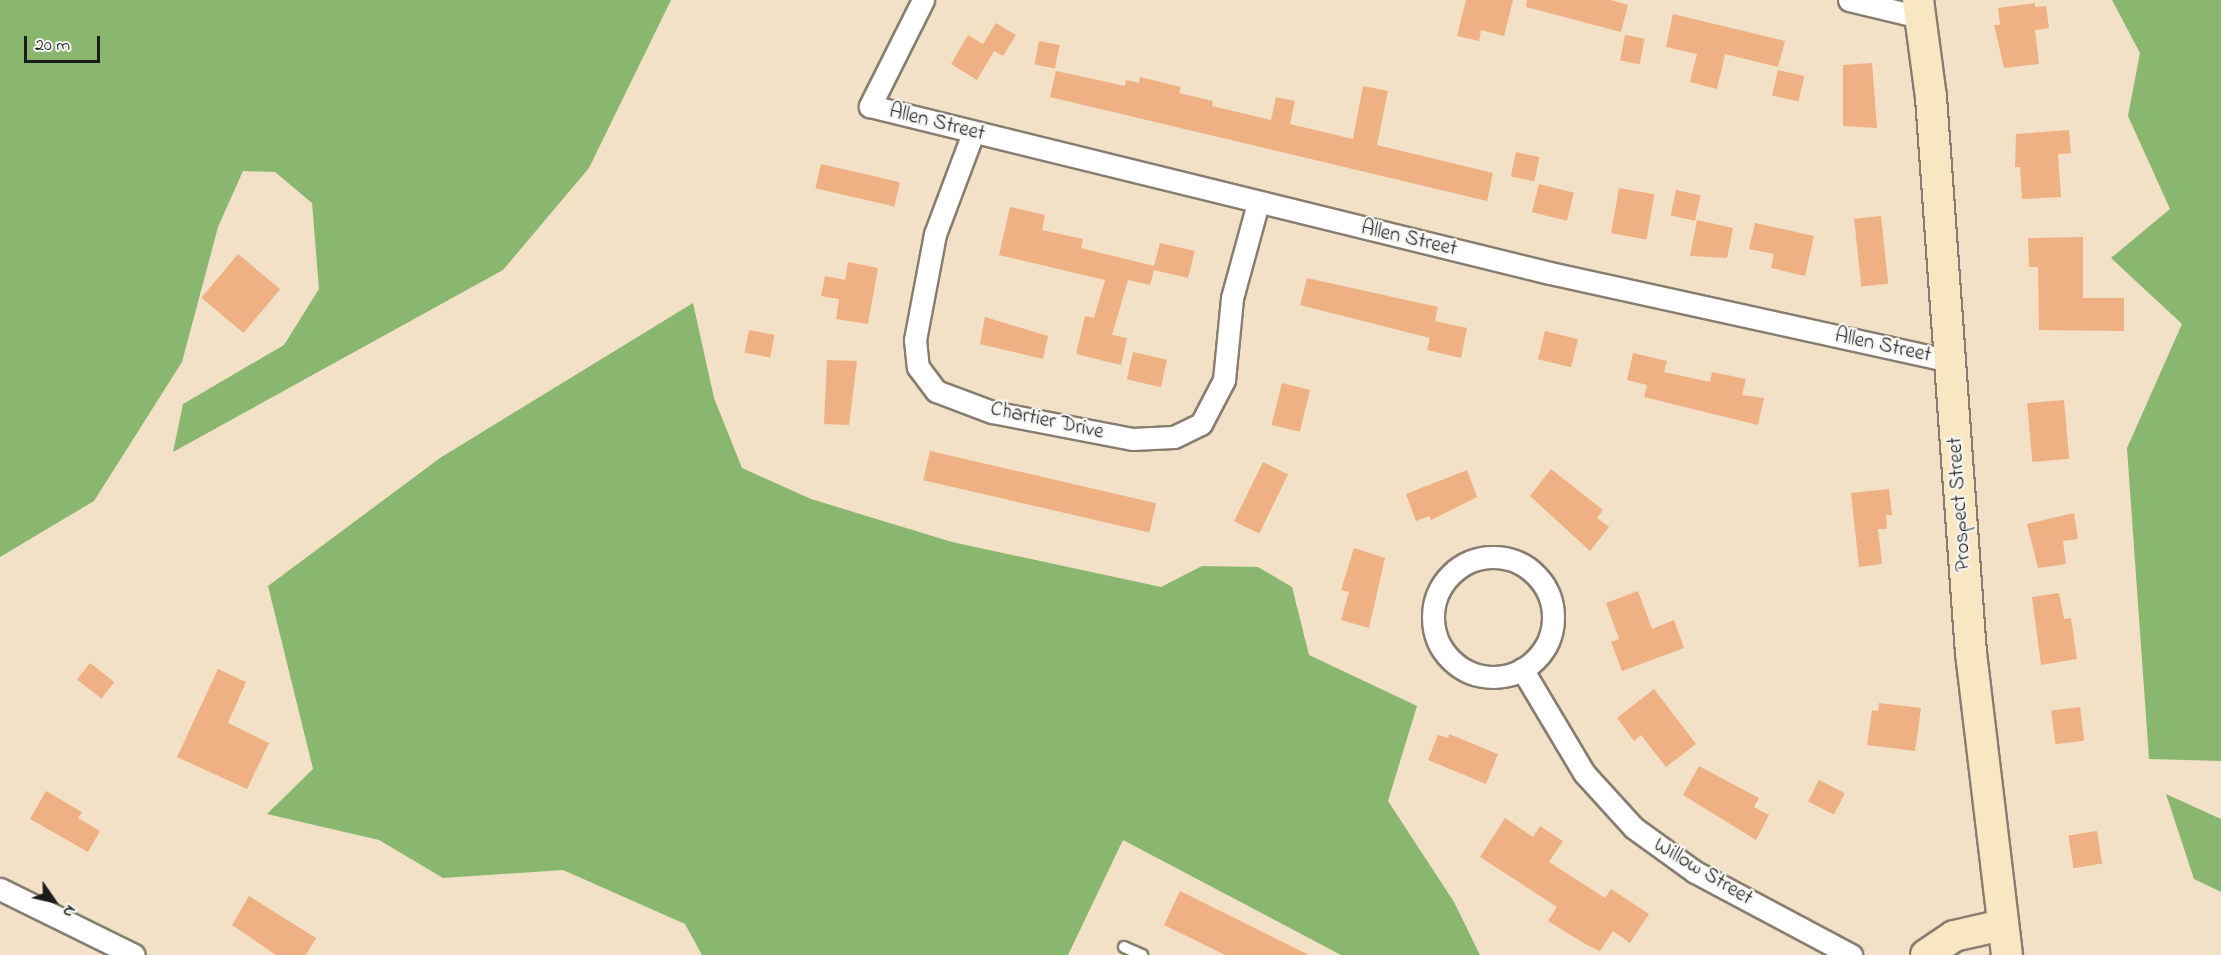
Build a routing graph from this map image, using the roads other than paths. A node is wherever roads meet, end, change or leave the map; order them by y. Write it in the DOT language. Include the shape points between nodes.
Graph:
graph roads {
  1 [pos="923,0"];
  2 [pos="1850,0"];
  3 [pos="1919,8"];
  4 [pos="973,133"];
  5 [pos="1257,203"];
  6 [pos="1950,361"];
  7 [pos="1522,669"];
  8 [pos="0,889"];
  9 [pos="2002,924"];
  10 [pos="1124,947"];
  11 [pos="134,955"];
  12 [pos="1142,955"];
  13 [pos="1851,955"];
  14 [pos="1926,955"];
  15 [pos="2007,955"];
  1 -- 4 [label="street, Allen Street" via="870,106"];
  2 -- 3 [label="street"];
  3 -- 6 [label="main road, Prospect Street"];
  4 -- 5 [label="street, Allen Street"];
  4 -- 5 [label="street, Chartier Drive" via="935,234 915,340 918,367 936,391 992,412 1132,439 1174,437 1201,423 1224,380 1232,298"];
  5 -- 6 [label="street, Allen Street"];
  6 -- 9 [label="main road, Prospect Street" via="1971,653"];
  7 -- 7 [label="street" via="1540,654 1550,633 1552,610 1545,588 1529,570 1508,559 1485,558 1463,566 1445,581 1435,602 1433,625 1441,647 1456,665 1477,675 1500,677"];
  7 -- 13 [label="street, Willow Street" via="1584,773 1634,828 1695,872"];
  8 -- 11 [label="street"];
  9 -- 14 [label="main road" via="1954,936"];
  9 -- 15 [label="main road, Prospect Street"];
  10 -- 12 [label="lane"];
}
